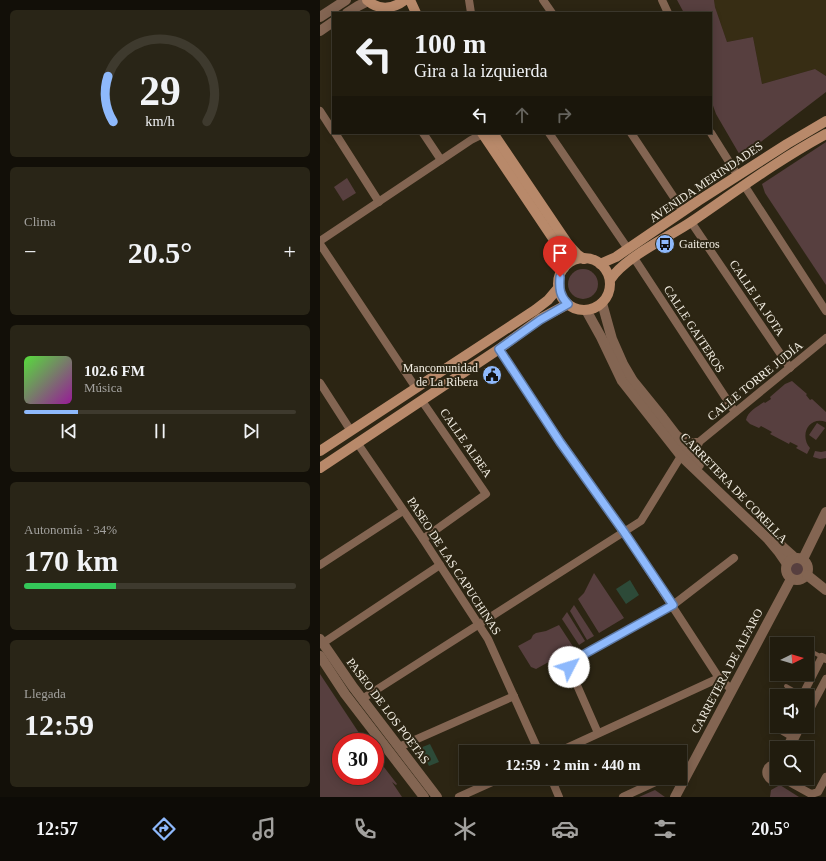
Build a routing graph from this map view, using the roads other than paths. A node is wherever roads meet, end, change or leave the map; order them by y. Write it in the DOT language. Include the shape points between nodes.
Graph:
graph roads {
  1 [pos="346,0"];
  2 [pos="405,0"];
  3 [pos="410,0"];
  4 [pos="469,0"];
  5 [pos="543,0"];
  6 [pos="662,0"];
  7 [pos="368,1"];
  8 [pos="392,7"];
  9 [pos="349,12"];
  10 [pos="400,12"];
  11 [pos="416,12"];
  12 [pos="471,12"];
  13 [pos="551,12"];
  14 [pos="668,12"];
  15 [pos="320,17"];
  16 [pos="332,23"];
  17 [pos="320,31"];
  18 [pos="320,111"];
  19 [pos="826,121"];
  20 [pos="332,129"];
  21 [pos="335,134"];
  22 [pos="424,134"];
  23 [pos="480,134"];
  24 [pos="483,134"];
  25 [pos="495,134"];
  26 [pos="550,134"];
  27 [pos="632,134"];
  28 [pos="712,134"];
  29 [pos="826,134"];
  30 [pos="441,160"];
  31 [pos="738,176"];
  32 [pos="744,185"];
  33 [pos="380,202"];
  34 [pos="683,211"];
  35 [pos="691,222"];
  36 [pos="320,241"];
  37 [pos="320,244"];
  38 [pos="628,250"];
  39 [pos="634,258"];
  40 [pos="584,259"];
  41 [pos="600,264"];
  42 [pos="564,268"];
  43 [pos="610,280"];
  44 [pos="559,287"];
  45 [pos="602,303"];
  46 [pos="568,304"];
  47 [pos="586,310"];
  48 [pos="826,311"];
  49 [pos="826,338"];
  50 [pos="499,349"];
  51 [pos="790,368"];
  52 [pos="320,383"];
  53 [pos="416,388"];
  54 [pos="422,401"];
  55 [pos="735,412"];
  56 [pos="351,430"];
  57 [pos="675,434"];
  58 [pos="699,442"];
  59 [pos="358,444"];
  60 [pos="320,451"];
  61 [pos="682,456"];
  62 [pos="694,460"];
  63 [pos="320,468"];
  64 [pos="403,510"];
  65 [pos="826,512"];
  66 [pos="624,532"];
  67 [pos="422,539"];
  68 [pos="734,558"];
  69 [pos="799,558"];
  70 [pos="787,564"];
  71 [pos="320,565"];
  72 [pos="440,565"];
  73 [pos="807,575"];
  74 [pos="791,579"];
  75 [pos="826,590"];
  76 [pos="673,605"];
  77 [pos="479,625"];
  78 [pos="321,641"];
  79 [pos="814,651"];
  80 [pos="320,656"];
  81 [pos="825,656"];
  82 [pos="720,678"];
  83 [pos="826,679"];
  84 [pos="786,686"];
  85 [pos="791,689"];
  86 [pos="806,689"];
  87 [pos="732,690"];
  88 [pos="514,696"];
  89 [pos="362,699"];
  90 [pos="814,702"];
  91 [pos="598,733"];
  92 [pos="787,733"];
  93 [pos="798,733"];
  94 [pos="792,736"];
  95 [pos="790,741"];
  96 [pos="536,745"];
  97 [pos="573,745"];
  98 [pos="399,747"];
  99 [pos="770,766"];
  100 [pos="826,777"];
  101 [pos="770,779"];
  102 [pos="486,785"];
  103 [pos="554,785"];
  104 [pos="649,785"];
  105 [pos="794,785"];
  106 [pos="424,797"];
  107 [pos="437,797"];
  108 [pos="459,797"];
  109 [pos="559,797"];
  110 [pos="623,797"];
  111 [pos="674,797"];
  1 -- 15 [label="street"];
  2 -- 8 [label="main road"];
  3 -- 11 [label="main road"];
  4 -- 12 [label="street"];
  5 -- 13 [label="street"];
  6 -- 14 [label="street"];
  7 -- 8 [label="main road" via="377,6"];
  7 -- 9 [label="street"];
  8 -- 10 [label="main road"];
  16 -- 17 [label="street"];
  18 -- 20 [label="street"];
  19 -- 31 [label="main road, AVENIDA MERINDADES"];
  21 -- 33 [label="street"];
  22 -- 30 [label="street"];
  23 -- 30 [label="street"];
  24 -- 42 [label="main road" via="558,246"];
  25 -- 40 [label="main road" via="568,244"];
  26 -- 38 [label="street"];
  27 -- 34 [label="street"];
  28 -- 31 [label="street"];
  29 -- 32 [label="main road, AVENIDA MERINDADES"];
  30 -- 33 [label="street"];
  31 -- 34 [label="main road, AVENIDA MERINDADES"];
  32 -- 35 [label="main road, AVENIDA MERINDADES"];
  32 -- 48 [label="street"];
  33 -- 36 [label="street"];
  34 -- 38 [label="main road, AVENIDA MERINDADES"];
  35 -- 39 [label="main road, AVENIDA MERINDADES"];
  35 -- 51 [label="street, CALLE LA JOTA"];
  37 -- 53 [label="street"];
  38 -- 41 [label="main road, AVENIDA MERINDADES"];
  39 -- 43 [label="main road, AVENIDA MERINDADES" via="622,266"];
  39 -- 55 [label="street, CALLE GAITEROS"];
  40 -- 41 [label="main road"];
  40 -- 42 [label="main road" via="573,261"];
  41 -- 43 [label="main road"];
  42 -- 44 [label="main road"];
  43 -- 45 [label="main road" via="610,289"];
  44 -- 46 [label="main road"];
  44 -- 53 [label="main road" via="535,310"];
  45 -- 47 [label="main road"];
  45 -- 57 [label="street, CARRETERA DE CORELLA" via="612,339 633,382"];
  46 -- 47 [label="main road" via="576,309"];
  46 -- 50 [label="main road"];
  47 -- 61 [label="street, CARRETERA DE CORELLA" via="622,381"];
  49 -- 51 [label="street, CALLE TORRE JUDÍA"];
  50 -- 54 [label="main road"];
  50 -- 66 [label="street" via="560,442"];
  51 -- 55 [label="street, CALLE TORRE JUDÍA"];
  52 -- 56 [label="street"];
  53 -- 56 [label="main road"];
  54 -- 59 [label="main road"];
  54 -- 67 [label="street, CALLE ALBEA" via="486,494"];
  55 -- 58 [label="street, CALLE TORRE JUDÍA"];
  56 -- 60 [label="main road"];
  57 -- 58 [label="street" via="690,442"];
  57 -- 62 [label="street, CARRETERA DE CORELLA"];
  58 -- 62 [label="street"];
  59 -- 63 [label="main road"];
  59 -- 64 [label="street, PASEO DE LAS CAPUCHINAS"];
  61 -- 66 [label="street" via="641,521"];
  61 -- 70 [label="street, CARRETERA DE CORELLA" via="774,546"];
  62 -- 69 [label="street, CARRETERA DE CORELLA" via="770,537"];
  64 -- 67 [label="street, PASEO DE LAS CAPUCHINAS"];
  64 -- 71 [label="street"];
  65 -- 69 [label="street"];
  66 -- 76 [label="street"];
  66 -- 77 [label="street"];
  67 -- 72 [label="street, PASEO DE LAS CAPUCHINAS"];
  68 -- 76 [label="street"];
  69 -- 70 [label="street"];
  69 -- 73 [label="street" via="808,564"];
  70 -- 74 [label="street" via="787,574"];
  72 -- 77 [label="street, PASEO DE LAS CAPUCHINAS"];
  72 -- 78 [label="street"];
  73 -- 74 [label="street" via="802,580"];
  73 -- 75 [label="street"];
  74 -- 87 [label="street, CARRETERA DE ALFARO"];
  76 -- 82 [label="street"];
  76 -- 91 [label="street" via="570,662 569,667"];
  77 -- 88 [label="street, PASEO DE LAS CAPUCHINAS"];
  77 -- 89 [label="street"];
  78 -- 89 [label="street, PASEO DE LOS POETAS"];
  79 -- 81 [label="lane"];
  80 -- 106 [label="street, PASEO DE LOS POETAS"];
  81 -- 86 [label="street"];
  82 -- 87 [label="street"];
  82 -- 91 [label="street"];
  83 -- 90 [label="street"];
  84 -- 85 [label="lane"];
  87 -- 111 [label="street, CARRETERA DE ALFARO"];
  88 -- 96 [label="street, PASEO DE LAS CAPUCHINAS"];
  88 -- 98 [label="street"];
  89 -- 98 [label="street, PASEO DE LOS POETAS"];
  91 -- 97 [label="street"];
  92 -- 94 [label="street"];
  93 -- 94 [label="street" via="795,738"];
  94 -- 95 [label="street"];
  98 -- 107 [label="street, PASEO DE LOS POETAS"];
  99 -- 101 [label="street" via="766,772"];
  100 -- 105 [label="street" via="818,792 811,794"];
  102 -- 108 [label="street"];
  103 -- 109 [label="street"];
  104 -- 110 [label="street"];
}
